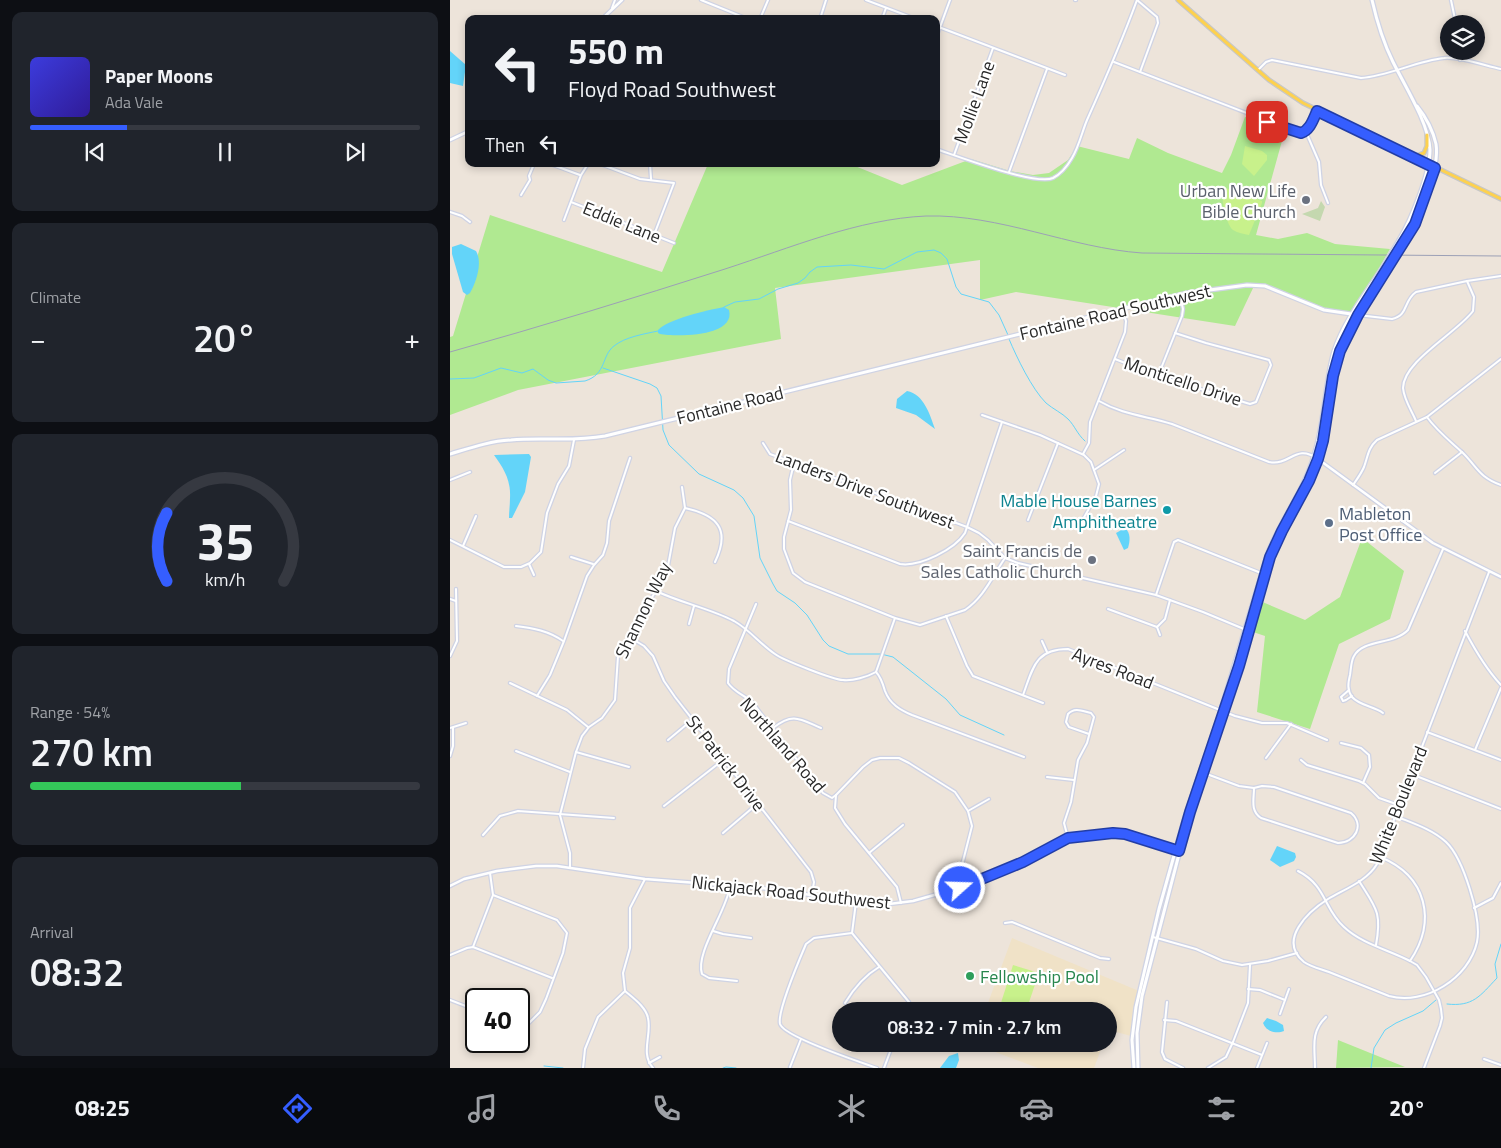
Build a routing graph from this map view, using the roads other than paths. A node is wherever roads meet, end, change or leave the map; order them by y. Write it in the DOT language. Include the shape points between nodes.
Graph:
graph roads {
  1 [pos="615,0"];
  2 [pos="622,0"];
  3 [pos="701,0"];
  4 [pos="768,0"];
  5 [pos="826,0"];
  6 [pos="866,0"];
  7 [pos="950,0"];
  8 [pos="1137,0"];
  9 [pos="1178,0"];
  10 [pos="1372,0"];
  11 [pos="1450,0"];
  12 [pos="612,8"];
  13 [pos="886,8"];
  14 [pos="606,15"];
  15 [pos="738,15"];
  16 [pos="762,15"];
  17 [pos="821,15"];
  18 [pos="883,15"];
  19 [pos="905,15"];
  20 [pos="1454,15"];
  21 [pos="940,28"];
  22 [pos="993,48"];
  23 [pos="1440,58"];
  24 [pos="1460,60"];
  25 [pos="1114,62"];
  26 [pos="1047,68"];
  27 [pos="1397,69"];
  28 [pos="1501,69"];
  29 [pos="1258,70"];
  30 [pos="1140,72"];
  31 [pos="1065,75"];
  32 [pos="1413,101"];
  33 [pos="1317,111"];
  34 [pos="1306,132"];
  35 [pos="465,133"];
  36 [pos="1427,135"];
  37 [pos="450,140"];
  38 [pos="940,150"];
  39 [pos="954,155"];
  40 [pos="1412,157"];
  41 [pos="1429,165"];
  42 [pos="533,167"];
  43 [pos="558,167"];
  44 [pos="584,167"];
  45 [pos="608,167"];
  46 [pos="650,167"];
  47 [pos="1435,168"];
  48 [pos="1009,172"];
  49 [pos="581,175"];
  50 [pos="651,180"];
  51 [pos="521,195"];
  52 [pos="1501,199"];
  53 [pos="571,202"];
  54 [pos="1328,203"];
  55 [pos="450,212"];
  56 [pos="564,220"];
  57 [pos="470,222"];
  58 [pos="654,235"];
  59 [pos="674,243"];
  60 [pos="1386,265"];
  61 [pos="1501,276"];
  62 [pos="1467,281"];
  63 [pos="1180,295"];
  64 [pos="1122,309"];
  65 [pos="1352,314"];
  66 [pos="1358,315"];
  67 [pos="1176,333"];
  68 [pos="1008,338"];
  69 [pos="1115,359"];
  70 [pos="1501,359"];
  71 [pos="1158,376"];
  72 [pos="1099,402"];
  73 [pos="982,415"];
  74 [pos="1427,416"];
  75 [pos="1416,421"];
  76 [pos="1002,422"];
  77 [pos="574,440"];
  78 [pos="1059,442"];
  79 [pos="763,443"];
  80 [pos="1124,450"];
  81 [pos="1462,452"];
  82 [pos="450,454"];
  83 [pos="1082,454"];
  84 [pos="1314,456"];
  85 [pos="630,458"];
  86 [pos="1318,459"];
  87 [pos="794,463"];
  88 [pos="1094,470"];
  89 [pos="470,472"];
  90 [pos="1435,473"];
  91 [pos="450,480"];
  92 [pos="1353,485"];
  93 [pos="1501,486"];
  94 [pos="682,487"];
  95 [pos="685,508"];
  96 [pos="476,516"];
  97 [pos="1028,520"];
  98 [pos="788,521"];
  99 [pos="1082,522"];
  100 [pos="967,528"];
  101 [pos="450,540"];
  102 [pos="463,546"];
  103 [pos="1443,549"];
  104 [pos="571,557"];
  105 [pos="1005,558"];
  106 [pos="715,562"];
  107 [pos="529,564"];
  108 [pos="594,565"];
  109 [pos="1490,570"];
  110 [pos="1261,573"];
  111 [pos="534,575"];
  112 [pos="1501,577"];
  113 [pos="456,589"];
  114 [pos="656,591"];
  115 [pos="1156,595"];
  116 [pos="450,599"];
  117 [pos="1170,600"];
  118 [pos="456,602"];
  119 [pos="756,604"];
  120 [pos="694,606"];
  121 [pos="1108,608"];
  122 [pos="946,616"];
  123 [pos="895,618"];
  124 [pos="689,624"];
  125 [pos="516,626"];
  126 [pos="1157,627"];
  127 [pos="745,628"];
  128 [pos="1247,631"];
  129 [pos="1465,631"];
  130 [pos="1160,634"];
  131 [pos="629,637"];
  132 [pos="564,641"];
  133 [pos="1042,641"];
  134 [pos="1047,652"];
  135 [pos="450,656"];
  136 [pos="876,672"];
  137 [pos="510,684"];
  138 [pos="1501,686"];
  139 [pos="1349,690"];
  140 [pos="1023,695"];
  141 [pos="537,696"];
  142 [pos="1352,696"];
  143 [pos="1043,703"];
  144 [pos="1223,711"];
  145 [pos="1383,714"];
  146 [pos="692,720"];
  147 [pos="466,723"];
  148 [pos="1291,724"];
  149 [pos="451,728"];
  150 [pos="589,728"];
  151 [pos="773,728"];
  152 [pos="821,728"];
  153 [pos="1427,732"];
  154 [pos="1089,734"];
  155 [pos="668,740"];
  156 [pos="1327,740"];
  157 [pos="1341,743"];
  158 [pos="1475,750"];
  159 [pos="516,751"];
  160 [pos="576,752"];
  161 [pos="450,756"];
  162 [pos="1024,757"];
  163 [pos="1266,758"];
  164 [pos="723,760"];
  165 [pos="1301,760"];
  166 [pos="1501,760"];
  167 [pos="629,767"];
  168 [pos="571,772"];
  169 [pos="1204,773"];
  170 [pos="1411,774"];
  171 [pos="1046,777"];
  172 [pos="1074,780"];
  173 [pos="1363,783"];
  174 [pos="1254,788"];
  175 [pos="836,795"];
  176 [pos="989,799"];
  177 [pos="757,804"];
  178 [pos="1399,805"];
  179 [pos="664,806"];
  180 [pos="1501,809"];
  181 [pos="968,811"];
  182 [pos="560,815"];
  183 [pos="1395,816"];
  184 [pos="614,818"];
  185 [pos="904,825"];
  186 [pos="723,832"];
  187 [pos="483,834"];
  188 [pos="1068,838"];
  189 [pos="1177,851"];
  190 [pos="869,853"];
  191 [pos="1380,856"];
  192 [pos="570,868"];
  193 [pos="1298,871"];
  194 [pos="490,873"];
  195 [pos="645,879"];
  196 [pos="1359,881"];
  197 [pos="1501,883"];
  198 [pos="450,886"];
  199 [pos="730,886"];
  200 [pos="960,888"];
  201 [pos="494,894"];
  202 [pos="812,894"];
  203 [pos="1326,900"];
  204 [pos="856,902"];
  205 [pos="901,903"];
  206 [pos="1474,908"];
  207 [pos="1005,923"];
  208 [pos="713,931"];
  209 [pos="852,933"];
  210 [pos="1154,937"];
  211 [pos="751,938"];
  212 [pos="1376,945"];
  213 [pos="473,947"];
  214 [pos="1297,953"];
  215 [pos="450,955"];
  216 [pos="1109,959"];
  217 [pos="1410,961"];
  218 [pos="1250,965"];
  219 [pos="880,967"];
  220 [pos="552,978"];
  221 [pos="737,980"];
  222 [pos="1248,989"];
  223 [pos="1289,989"];
  224 [pos="1434,991"];
  225 [pos="625,992"];
  226 [pos="450,1000"];
  227 [pos="1285,1000"];
  228 [pos="846,1002"];
  229 [pos="909,1002"];
  230 [pos="1167,1002"];
  231 [pos="465,1006"];
  232 [pos="1280,1014"];
  233 [pos="1326,1017"];
  234 [pos="1164,1020"];
  235 [pos="530,1022"];
  236 [pos="801,1039"];
  237 [pos="1233,1042"];
  238 [pos="1267,1044"];
  239 [pos="890,1052"];
  240 [pos="1262,1055"];
  241 [pos="660,1057"];
  242 [pos="1484,1059"];
  243 [pos="649,1063"];
  244 [pos="1501,1065"];
  245 [pos="790,1067"];
  246 [pos="583,1068"];
  247 [pos="653,1068"];
  248 [pos="876,1068"];
  249 [pos="884,1068"];
  250 [pos="1134,1068"];
  251 [pos="1138,1068"];
  252 [pos="1184,1068"];
  253 [pos="1208,1068"];
  254 [pos="1257,1068"];
  255 [pos="1316,1068"];
  256 [pos="1424,1068"];
  1 -- 12 [label="street"];
  2 -- 12 [label="street"];
  3 -- 15 [label="street"];
  4 -- 16 [label="street"];
  5 -- 17 [label="street"];
  6 -- 13 [label="street"];
  7 -- 21 [label="street"];
  8 -- 25 [label="street"];
  8 -- 30 [label="street" via="1158,17"];
  9 -- 29 [label="main road"];
  10 -- 27 [label="main road" via="1381,36"];
  11 -- 20 [label="street"];
  12 -- 14 [label="street"];
  13 -- 18 [label="street"];
  13 -- 19 [label="street"];
  21 -- 22 [label="street"];
  22 -- 26 [label="street"];
  22 -- 39 [label="street, Mollie Lane"];
  23 -- 27 [label="street"];
  24 -- 28 [label="street"];
  25 -- 30 [label="street"];
  25 -- 48 [label="street" via="1066,166 1053,178 1046,179"];
  26 -- 31 [label="street"];
  26 -- 48 [label="street"];
  27 -- 29 [label="street" via="1362,78 1272,60"];
  27 -- 32 [label="main road"];
  29 -- 33 [label="main road" via="1288,94"];
  30 -- 34 [label="street" via="1296,132"];
  32 -- 36 [label="main road"];
  32 -- 47 [label="main road" via="1422,112 1436,145"];
  33 -- 34 [label="street"];
  33 -- 40 [label="main road"];
  34 -- 54 [label="street" via="1318,162"];
  35 -- 37 [label="street"];
  36 -- 40 [label="main road" via="1424,153"];
  36 -- 41 [label="main road"];
  38 -- 39 [label="street"];
  39 -- 48 [label="street"];
  40 -- 41 [label="main road"];
  41 -- 47 [label="main road"];
  41 -- 60 [label="main road, bridge" via="1407,227"];
  42 -- 51 [label="street"];
  43 -- 49 [label="street"];
  44 -- 49 [label="street"];
  45 -- 50 [label="street"];
  46 -- 50 [label="street"];
  47 -- 52 [label="main road"];
  47 -- 60 [label="main road, bridge" via="1419,215"];
  49 -- 53 [label="street"];
  50 -- 58 [label="street" via="674,183"];
  53 -- 56 [label="street"];
  53 -- 58 [label="street, Eddie Lane"];
  55 -- 57 [label="street"];
  58 -- 59 [label="street, Eddie Lane"];
  60 -- 65 [label="main road"];
  60 -- 66 [label="main road"];
  61 -- 62 [label="street, Fontaine Road Southwest"];
  62 -- 66 [label="street, Fontaine Road Southwest" via="1416,292 1396,318"];
  62 -- 75 [label="street" via="1474,297 1473,311 1424,354 1406,375 1403,389"];
  63 -- 64 [label="main road, Fontaine Road Southwest"];
  63 -- 65 [label="main road, Fontaine Road Southwest" via="1214,288 1258,285 1324,310"];
  63 -- 67 [label="street" via="1183,312"];
  64 -- 68 [label="main road, Fontaine Road Southwest"];
  64 -- 69 [label="street" via="1126,328"];
  65 -- 66 [label="main road, Fontaine Road Southwest"];
  65 -- 84 [label="main road" via="1337,343 1331,364"];
  66 -- 86 [label="main road" via="1337,360"];
  67 -- 71 [label="street"];
  67 -- 71 [label="street, Monticello Drive" via="1269,360 1271,365 1256,402 1250,404"];
  68 -- 77 [label="main road, Fontaine Road" via="653,425"];
  69 -- 71 [label="street, Monticello Drive"];
  69 -- 72 [label="street"];
  70 -- 74 [label="street"];
  72 -- 83 [label="street" via="1089,427 1089,443"];
  72 -- 84 [label="street" via="1113,410 1164,422 1270,462 1280,463 1299,453"];
  73 -- 76 [label="street"];
  74 -- 75 [label="street"];
  74 -- 81 [label="street"];
  75 -- 92 [label="street" via="1373,444"];
  76 -- 78 [label="street"];
  76 -- 100 [label="street"];
  77 -- 82 [label="main road, Fontaine Road" via="495,441"];
  77 -- 107 [label="street" via="570,466 558,484 547,513 541,552"];
  78 -- 83 [label="street"];
  78 -- 97 [label="street"];
  79 -- 87 [label="street, Landers Drive Southwest" via="770,454"];
  80 -- 88 [label="street"];
  81 -- 90 [label="street"];
  81 -- 93 [label="street" via="1482,476"];
  83 -- 88 [label="street"];
  84 -- 86 [label="street"];
  84 -- 110 [label="main road"];
  85 -- 108 [label="street" via="609,521 606,548"];
  86 -- 92 [label="street"];
  86 -- 128 [label="main road" via="1272,552"];
  87 -- 98 [label="street"];
  87 -- 100 [label="street, Landers Drive Southwest"];
  88 -- 99 [label="street" via="1099,484"];
  89 -- 91 [label="street"];
  92 -- 103 [label="street"];
  94 -- 95 [label="street"];
  95 -- 106 [label="street" via="711,516 719,527 721,543"];
  95 -- 114 [label="street, Shannon Way" via="676,528 668,566"];
  96 -- 102 [label="street"];
  98 -- 100 [label="street" via="910,566 955,545"];
  98 -- 123 [label="street" via="784,549 792,572 798,578"];
  100 -- 105 [label="street, Landers Drive Southwest" via="988,540"];
  101 -- 102 [label="street"];
  102 -- 107 [label="street" via="504,567"];
  103 -- 109 [label="street"];
  103 -- 139 [label="street" via="1408,630 1398,638 1357,651 1352,662"];
  104 -- 108 [label="street"];
  105 -- 115 [label="street, Landers Drive Southwest"];
  105 -- 122 [label="street" via="982,595 965,610"];
  107 -- 111 [label="street"];
  108 -- 132 [label="street" via="582,587"];
  109 -- 112 [label="street"];
  109 -- 129 [label="street, White Boulevard"];
  110 -- 115 [label="street" via="1178,540 1169,554"];
  110 -- 128 [label="main road"];
  113 -- 118 [label="street"];
  114 -- 120 [label="street"];
  114 -- 131 [label="street, Shannon Way"];
  115 -- 117 [label="street, Landers Drive Southwest"];
  116 -- 118 [label="street"];
  117 -- 126 [label="street" via="1165,619"];
  117 -- 128 [label="street, Landers Drive Southwest"];
  118 -- 135 [label="street" via="457,641"];
  119 -- 127 [label="street, Northland Road"];
  120 -- 124 [label="street"];
  120 -- 127 [label="street"];
  121 -- 126 [label="street"];
  122 -- 123 [label="street" via="920,624"];
  122 -- 140 [label="street" via="973,676"];
  123 -- 136 [label="street"];
  125 -- 132 [label="street" via="544,631"];
  126 -- 130 [label="street"];
  127 -- 136 [label="street" via="781,658 838,680"];
  127 -- 151 [label="street, Northland Road" via="729,669 728,683 734,691 752,702"];
  128 -- 144 [label="main road"];
  129 -- 138 [label="street"];
  129 -- 153 [label="street, White Boulevard"];
  131 -- 146 [label="street, St Patrick Drive" via="653,656 664,681"];
  131 -- 150 [label="street, Shannon Way" via="618,656 615,700 602,718"];
  132 -- 141 [label="street"];
  133 -- 134 [label="street"];
  134 -- 140 [label="street, Ayres Road" via="1035,664"];
  134 -- 144 [label="street, Ayres Road" via="1068,649"];
  136 -- 162 [label="street" via="891,701 903,711"];
  137 -- 141 [label="street"];
  138 -- 158 [label="street"];
  139 -- 142 [label="street"];
  139 -- 142 [label="street" via="1341,697 1346,700"];
  140 -- 143 [label="street"];
  141 -- 150 [label="street" via="567,710"];
  142 -- 145 [label="street"];
  144 -- 148 [label="street, Ayres Road" via="1255,722"];
  144 -- 169 [label="main road"];
  144 -- 189 [label="main road" via="1184,820"];
  146 -- 155 [label="street"];
  146 -- 164 [label="street, St Patrick Drive"];
  147 -- 149 [label="street"];
  148 -- 156 [label="street"];
  148 -- 163 [label="street"];
  149 -- 161 [label="street" via="453,746"];
  150 -- 160 [label="street, Shannon Way"];
  151 -- 152 [label="street" via="792,718"];
  151 -- 175 [label="street, Northland Road" via="823,793 832,798"];
  153 -- 158 [label="street"];
  153 -- 170 [label="street, White Boulevard"];
  154 -- 154 [label="street" via="1093,715 1075,709 1068,714 1066,722 1069,727"];
  154 -- 172 [label="street"];
  157 -- 173 [label="street" via="1361,748 1369,756 1370,767"];
  158 -- 166 [label="street"];
  159 -- 168 [label="street"];
  160 -- 167 [label="street"];
  160 -- 168 [label="street, Shannon Way"];
  164 -- 177 [label="street, St Patrick Drive"];
  164 -- 179 [label="street"];
  165 -- 173 [label="street" via="1307,765"];
  168 -- 182 [label="street, Shannon Way"];
  169 -- 174 [label="street"];
  169 -- 189 [label="main road"];
  170 -- 178 [label="street, White Boulevard"];
  170 -- 180 [label="street"];
  171 -- 172 [label="street"];
  172 -- 188 [label="street" via="1064,824"];
  173 -- 178 [label="street" via="1379,798"];
  174 -- 174 [label="street" via="1254,811 1261,818 1338,843 1350,840 1356,834 1358,824 1351,813 1274,788"];
  175 -- 181 [label="street" via="872,760 899,758 955,792"];
  175 -- 190 [label="street" via="838,814"];
  176 -- 181 [label="street"];
  177 -- 186 [label="street"];
  177 -- 202 [label="street, St Patrick Drive" via="811,872 814,882"];
  178 -- 183 [label="street, White Boulevard"];
  181 -- 200 [label="street" via="972,826"];
  182 -- 184 [label="street"];
  182 -- 187 [label="street" via="523,811 510,813 500,816"];
  182 -- 192 [label="street, Shannon Way" via="570,853"];
  183 -- 191 [label="street, White Boulevard"];
  183 -- 206 [label="street" via="1436,834 1453,849 1464,872"];
  185 -- 190 [label="street"];
  188 -- 189 [label="street, Nickajack Road Southwest" via="1125,834"];
  188 -- 200 [label="street, Nickajack Road Southwest" via="1023,862"];
  189 -- 210 [label="main road"];
  190 -- 205 [label="street" via="897,887"];
  191 -- 196 [label="street, White Boulevard" via="1374,869"];
  191 -- 217 [label="street" via="1404,869 1421,897 1424,933"];
  192 -- 194 [label="street, Nickajack Road Southwest" via="536,866"];
  192 -- 195 [label="street, Nickajack Road Southwest"];
  193 -- 203 [label="street" via="1313,880"];
  194 -- 198 [label="street, Nickajack Road Southwest"];
  194 -- 201 [label="street"];
  195 -- 199 [label="street, Nickajack Road Southwest"];
  195 -- 225 [label="street" via="630,908 630,948 623,973"];
  196 -- 203 [label="street, White Boulevard"];
  196 -- 212 [label="street" via="1379,917"];
  197 -- 206 [label="street" via="1493,898"];
  199 -- 202 [label="street, Nickajack Road Southwest"];
  199 -- 208 [label="street" via="727,902"];
  200 -- 205 [label="street, Nickajack Road Southwest"];
  201 -- 213 [label="street"];
  201 -- 220 [label="street" via="544,914 562,925 567,941"];
  202 -- 204 [label="street, Nickajack Road Southwest"];
  203 -- 212 [label="street" via="1342,925 1357,937"];
  203 -- 214 [label="street, White Boulevard" via="1297,927 1294,940"];
  204 -- 205 [label="street, Nickajack Road Southwest"];
  204 -- 209 [label="street"];
  206 -- 224 [label="street" via="1478,932 1474,952 1460,973"];
  207 -- 216 [label="street" via="1012,922"];
  208 -- 211 [label="street"];
  208 -- 221 [label="street" via="703,955 702,974 709,978"];
  209 -- 219 [label="street"];
  209 -- 236 [label="street" via="814,938 806,944 779,1018 782,1028"];
  210 -- 218 [label="street" via="1235,964"];
  210 -- 250 [label="main road" via="1134,1019"];
  210 -- 251 [label="main road" via="1139,1008 1136,1033"];
  212 -- 217 [label="street"];
  213 -- 215 [label="street"];
  213 -- 220 [label="street"];
  214 -- 218 [label="street"];
  214 -- 224 [label="street" via="1308,964 1396,998 1410,998"];
  217 -- 224 [label="street" via="1421,970"];
  218 -- 222 [label="street"];
  219 -- 228 [label="street" via="861,981"];
  219 -- 229 [label="street"];
  220 -- 235 [label="street" via="540,1012"];
  222 -- 227 [label="street"];
  222 -- 237 [label="street" via="1248,1003"];
  223 -- 227 [label="street"];
  224 -- 256 [label="street" via="1442,1018"];
  225 -- 243 [label="street" via="642,1006 648,1018"];
  225 -- 246 [label="street" via="598,1017"];
  226 -- 231 [label="street"];
  227 -- 232 [label="street"];
  230 -- 234 [label="street"];
  233 -- 255 [label="street" via="1314,1034"];
  234 -- 237 [label="street" via="1176,1021"];
  234 -- 252 [label="street" via="1162,1052 1165,1058"];
  236 -- 245 [label="street"];
  236 -- 248 [label="street"];
  237 -- 240 [label="street"];
  237 -- 253 [label="street" via="1226,1057"];
  238 -- 240 [label="street"];
  239 -- 249 [label="street"];
  240 -- 254 [label="street"];
  241 -- 243 [label="street"];
  242 -- 244 [label="street"];
  243 -- 247 [label="street"];
}
